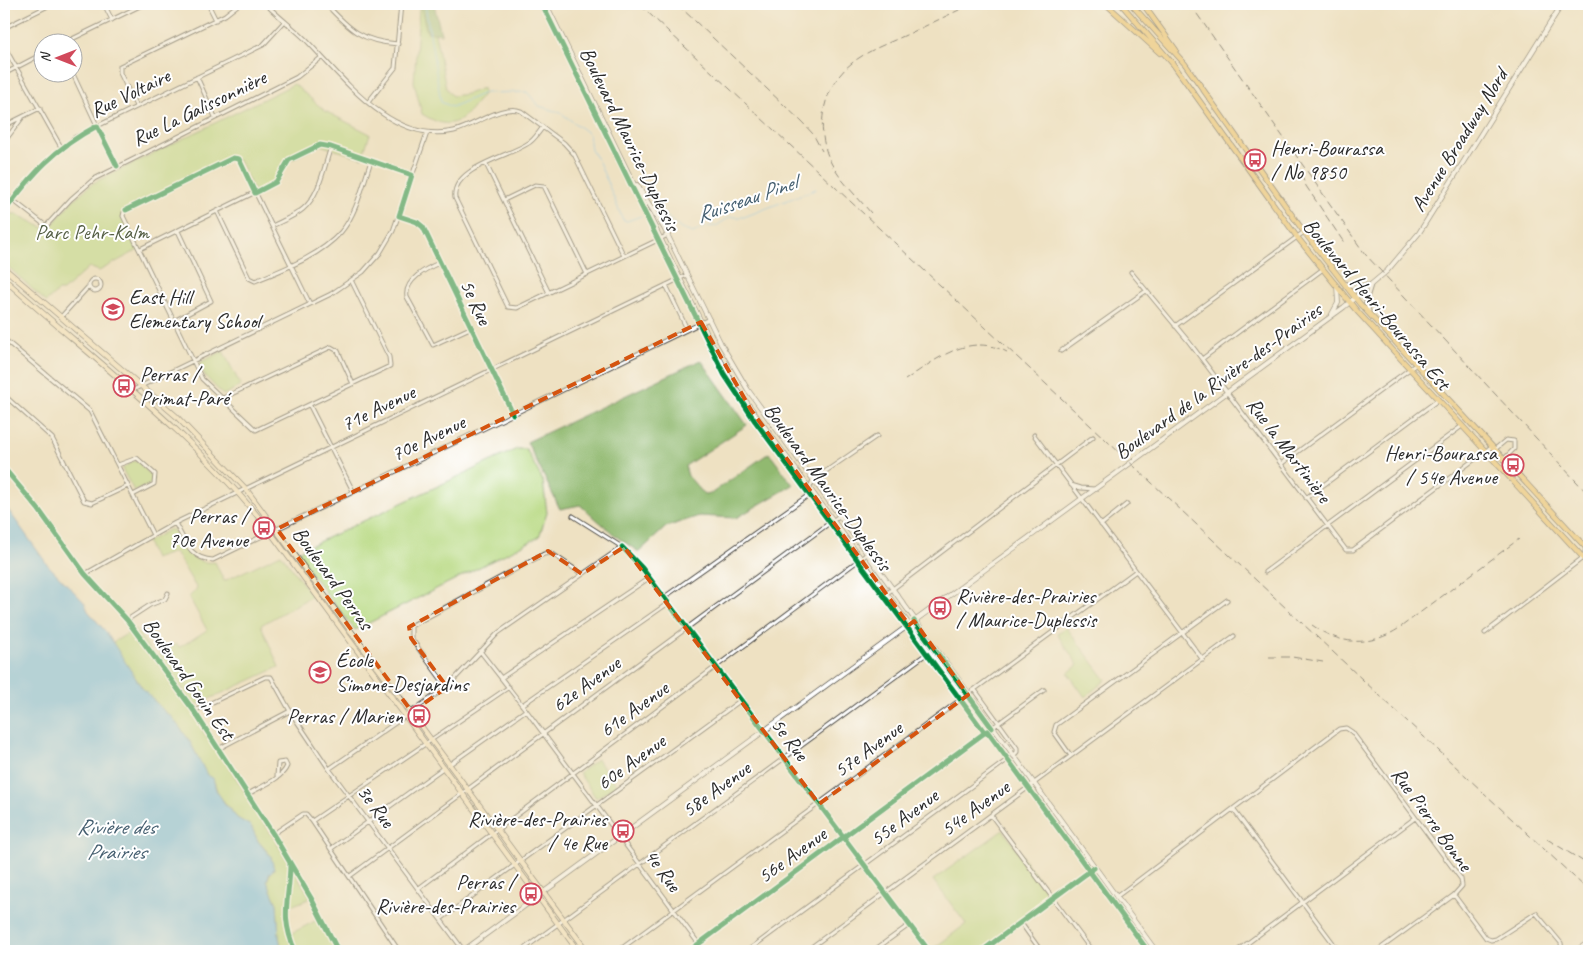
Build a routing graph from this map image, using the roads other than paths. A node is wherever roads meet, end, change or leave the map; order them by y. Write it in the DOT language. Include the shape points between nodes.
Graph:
graph roads {
  1 [pos="52,4"];
  2 [pos="104,4"];
  3 [pos="144,4"];
  4 [pos="208,4"];
  5 [pos="239,4"];
  6 [pos="266,4"];
  7 [pos="326,4"];
  8 [pos="400,4"];
  9 [pos="546,4"];
  10 [pos="1106,4"];
  11 [pos="1121,4"];
  12 [pos="1132,4"];
  13 [pos="1144,4"];
  14 [pos="1562,4"];
  15 [pos="112,20"];
  16 [pos="216,20"];
  17 [pos="284,22"];
  18 [pos="4,28"];
  19 [pos="82,34"];
  20 [pos="398,44"];
  21 [pos="4,46"];
  22 [pos="322,57"];
  23 [pos="32,59"];
  24 [pos="1173,64"];
  25 [pos="1185,64"];
  26 [pos="16,68"];
  27 [pos="4,74"];
  28 [pos="197,77"];
  29 [pos="77,82"];
  30 [pos="369,101"];
  31 [pos="136,106"];
  32 [pos="40,108"];
  33 [pos="23,117"];
  34 [pos="215,117"];
  35 [pos="4,126"];
  36 [pos="97,126"];
  37 [pos="543,127"];
  38 [pos="427,133"];
  39 [pos="4,142"];
  40 [pos="61,147"];
  41 [pos="331,147"];
  42 [pos="371,162"];
  43 [pos="486,164"];
  44 [pos="116,166"];
  45 [pos="626,168"];
  46 [pos="412,175"];
  47 [pos="256,193"];
  48 [pos="4,194"];
  49 [pos="12,200"];
  50 [pos="504,200"];
  51 [pos="216,211"];
  52 [pos="4,212"];
  53 [pos="399,216"];
  54 [pos="272,226"];
  55 [pos="178,230"];
  56 [pos="1304,232"];
  57 [pos="668,235"];
  58 [pos="1297,237"];
  59 [pos="660,239"];
  60 [pos="140,249"];
  61 [pos="624,256"];
  62 [pos="439,263"];
  63 [pos="291,265"];
  64 [pos="4,268"];
  65 [pos="1323,269"];
  66 [pos="1132,272"];
  67 [pos="587,274"];
  68 [pos="687,275"];
  69 [pos="680,279"];
  70 [pos="4,280"];
  71 [pos="1341,280"];
  72 [pos="352,282"];
  73 [pos="666,285"];
  74 [pos="1371,285"];
  75 [pos="89,286"];
  76 [pos="1337,286"];
  77 [pos="1146,291"];
  78 [pos="549,293"];
  79 [pos="1355,298"];
  80 [pos="1350,302"];
  81 [pos="310,304"];
  82 [pos="1331,317"];
  83 [pos="61,318"];
  84 [pos="709,319"];
  85 [pos="174,321"];
  86 [pos="701,322"];
  87 [pos="1378,325"];
  88 [pos="1176,326"];
  89 [pos="470,328"];
  90 [pos="687,329"];
  91 [pos="4,339"];
  92 [pos="1062,351"];
  93 [pos="1202,359"];
  94 [pos="194,360"];
  95 [pos="1415,365"];
  96 [pos="1410,369"];
  97 [pos="491,370"];
  98 [pos="741,380"];
  99 [pos="353,384"];
  100 [pos="734,385"];
  101 [pos="141,386"];
  102 [pos="133,390"];
  103 [pos="1227,393"];
  104 [pos="4,395"];
  105 [pos="222,399"];
  106 [pos="1438,400"];
  107 [pos="310,406"];
  108 [pos="512,414"];
  109 [pos="1462,426"];
  110 [pos="1034,435"];
  111 [pos="877,436"];
  112 [pos="1093,437"];
  113 [pos="331,448"];
  114 [pos="1491,449"];
  115 [pos="1504,459"];
  116 [pos="1282,464"];
  117 [pos="118,465"];
  118 [pos="1057,466"];
  119 [pos="4,468"];
  120 [pos="813,480"];
  121 [pos="1071,484"];
  122 [pos="128,486"];
  123 [pos="1097,488"];
  124 [pos="246,489"];
  125 [pos="810,490"];
  126 [pos="353,491"];
  127 [pos="238,493"];
  128 [pos="133,495"];
  129 [pos="1306,498"];
  130 [pos="1082,499"];
  131 [pos="1127,504"];
  132 [pos="573,516"];
  133 [pos="839,516"];
  134 [pos="832,520"];
  135 [pos="175,523"];
  136 [pos="1101,525"];
  137 [pos="1327,525"];
  138 [pos="277,529"];
  139 [pos="270,532"];
  140 [pos="153,535"];
  141 [pos="622,547"];
  142 [pos="1587,552"];
  143 [pos="867,554"];
  144 [pos="860,559"];
  145 [pos="1589,564"];
  146 [pos="1136,572"];
  147 [pos="1265,572"];
  148 [pos="85,574"];
  149 [pos="582,574"];
  150 [pos="649,578"];
  151 [pos="892,589"];
  152 [pos="168,593"];
  153 [pos="886,594"];
  154 [pos="663,598"];
  155 [pos="1227,600"];
  156 [pos="667,604"];
  157 [pos="127,620"];
  158 [pos="914,622"];
  159 [pos="909,625"];
  160 [pos="687,629"];
  161 [pos="1182,632"];
  162 [pos="1485,633"];
  163 [pos="1234,636"];
  164 [pos="480,651"];
  165 [pos="929,652"];
  166 [pos="1203,660"];
  167 [pos="716,667"];
  168 [pos="501,678"];
  169 [pos="447,687"];
  170 [pos="508,687"];
  171 [pos="975,690"];
  172 [pos="1044,690"];
  173 [pos="968,695"];
  174 [pos="964,698"];
  175 [pos="741,700"];
  176 [pos="522,705"];
  177 [pos="526,710"];
  178 [pos="194,711"];
  179 [pos="290,711"];
  180 [pos="412,712"];
  181 [pos="406,717"];
  182 [pos="999,722"];
  183 [pos="992,728"];
  184 [pos="987,731"];
  185 [pos="765,732"];
  186 [pos="544,734"];
  187 [pos="432,739"];
  188 [pos="425,743"];
  189 [pos="218,749"];
  190 [pos="1013,756"];
  191 [pos="1071,756"];
  192 [pos="784,758"];
  193 [pos="1007,760"];
  194 [pos="450,764"];
  195 [pos="443,768"];
  196 [pos="329,769"];
  197 [pos="573,772"];
  198 [pos="277,776"];
  199 [pos="1033,784"];
  200 [pos="1028,788"];
  201 [pos="468,789"];
  202 [pos="248,794"];
  203 [pos="462,794"];
  204 [pos="349,795"];
  205 [pos="819,804"];
  206 [pos="596,805"];
  207 [pos="1233,809"];
  208 [pos="991,815"];
  209 [pos="1415,818"];
  210 [pos="312,821"];
  211 [pos="368,821"];
  212 [pos="497,828"];
  213 [pos="491,833"];
  214 [pos="273,834"];
  215 [pos="620,838"];
  216 [pos="843,838"];
  217 [pos="332,848"];
  218 [pos="389,848"];
  219 [pos="521,861"];
  220 [pos="640,864"];
  221 [pos="514,865"];
  222 [pos="864,865"];
  223 [pos="1094,868"];
  224 [pos="1089,872"];
  225 [pos="350,876"];
  226 [pos="419,888"];
  227 [pos="545,893"];
  228 [pos="885,893"];
  229 [pos="1454,895"];
  230 [pos="1116,897"];
  231 [pos="538,898"];
  232 [pos="1053,899"];
  233 [pos="1303,902"];
  234 [pos="674,911"];
  235 [pos="442,919"];
  236 [pos="564,920"];
  237 [pos="1021,923"];
  238 [pos="558,924"];
  239 [pos="909,925"];
  240 [pos="1589,942"];
  241 [pos="698,944"];
  242 [pos="988,950"];
  243 [pos="338,951"];
  244 [pos="399,951"];
  245 [pos="464,951"];
  246 [pos="521,951"];
  247 [pos="578,951"];
  248 [pos="588,951"];
  249 [pos="618,951"];
  250 [pos="689,951"];
  251 [pos="704,951"];
  252 [pos="747,951"];
  253 [pos="806,951"];
  254 [pos="873,951"];
  255 [pos="929,951"];
  256 [pos="982,951"];
  257 [pos="1041,951"];
  258 [pos="1092,951"];
  259 [pos="1148,951"];
  260 [pos="1156,951"];
  261 [pos="1237,951"];
  262 [pos="1339,951"];
  263 [pos="1378,951"];
  264 [pos="1562,951"];
  265 [pos="1576,951"];
  1 -- 18 [label="street"];
  2 -- 15 [label="street"];
  3 -- 15 [label="street"];
  4 -- 16 [label="street"];
  5 -- 16 [label="street"];
  6 -- 17 [label="street"];
  7 -- 20 [label="street" via="359,35 382,43"];
  8 -- 20 [label="street"];
  9 -- 45 [label="street, Boulevard Maurice-Duplessis"];
  10 -- 24 [label="main road"];
  11 -- 24 [label="main road, Boulevard Henri-Bourassa Est"];
  12 -- 25 [label="main road, Boulevard Henri-Bourassa Est"];
  13 -- 25 [label="main road"];
  14 -- 74 [label="street, Avenue Broadway Nord" via="1423,228"];
  15 -- 19 [label="street"];
  16 -- 31 [label="street" via="120,66 120,73"];
  17 -- 22 [label="street"];
  17 -- 28 [label="street, Rue Voltaire" via="263,45"];
  20 -- 30 [label="street" via="395,68"];
  21 -- 26 [label="street"];
  22 -- 30 [label="street" via="336,74"];
  22 -- 34 [label="street, Rue La Galissonnière" via="297,77"];
  23 -- 26 [label="street"];
  24 -- 58 [label="main road, Boulevard Henri-Bourassa Est"];
  25 -- 56 [label="main road, Boulevard Henri-Bourassa Est"];
  26 -- 27 [label="street"];
  26 -- 32 [label="street"];
  28 -- 31 [label="street, Rue Voltaire"];
  28 -- 34 [label="street"];
  29 -- 36 [label="street"];
  30 -- 38 [label="street" via="400,125"];
  31 -- 36 [label="street, Rue Voltaire"];
  32 -- 33 [label="street"];
  32 -- 40 [label="street"];
  33 -- 35 [label="street"];
  33 -- 39 [label="street"];
  34 -- 44 [label="street, Rue La Galissonnière"];
  36 -- 40 [label="street, Rue Voltaire"];
  36 -- 44 [label="street"];
  37 -- 38 [label="street" via="510,108 464,129"];
  37 -- 43 [label="street" via="529,144"];
  37 -- 61 [label="street" via="574,154"];
  38 -- 46 [label="street"];
  40 -- 49 [label="street, Rue Voltaire"];
  41 -- 42 [label="street"];
  41 -- 47 [label="street" via="320,145 289,160 276,182"];
  41 -- 54 [label="street" via="310,201 299,212"];
  42 -- 46 [label="street"];
  42 -- 63 [label="street" via="355,207 341,231 314,253"];
  43 -- 50 [label="street"];
  43 -- 78 [label="street" via="465,175 456,185 455,198 506,304 517,308"];
  44 -- 49 [label="street, Rue La Galissonnière" via="94,179 46,226"];
  45 -- 57 [label="street, Boulevard Maurice-Duplessis"];
  45 -- 59 [label="street, Boulevard Maurice-Duplessis"];
  46 -- 53 [label="street"];
  47 -- 51 [label="street"];
  47 -- 54 [label="street"];
  47 -- 60 [label="street" via="239,159 230,159 126,210 123,216"];
  48 -- 49 [label="street"];
  49 -- 52 [label="street, Rue Voltaire"];
  50 -- 67 [label="street" via="535,185 544,186"];
  50 -- 78 [label="street"];
  51 -- 55 [label="street"];
  51 -- 63 [label="street" via="251,280"];
  53 -- 62 [label="street, 5e Rue" via="421,225"];
  53 -- 72 [label="street" via="380,253"];
  54 -- 63 [label="street"];
  55 -- 60 [label="street"];
  55 -- 85 [label="street" via="211,301"];
  56 -- 58 [label="street"];
  56 -- 71 [label="main road, Boulevard Henri-Bourassa Est"];
  57 -- 59 [label="street"];
  57 -- 68 [label="street, Boulevard Maurice-Duplessis"];
  58 -- 65 [label="main road, Boulevard Henri-Bourassa Est"];
  58 -- 88 [label="street"];
  59 -- 61 [label="street"];
  59 -- 69 [label="street, Boulevard Maurice-Duplessis"];
  60 -- 85 [label="street"];
  61 -- 67 [label="street"];
  62 -- 89 [label="street, 5e Rue"];
  62 -- 89 [label="street" via="421,272 408,289 407,297 433,345"];
  63 -- 81 [label="street"];
  64 -- 83 [label="main road, Boulevard Perras"];
  65 -- 76 [label="main road, Boulevard Henri-Bourassa Est"];
  65 -- 93 [label="street"];
  66 -- 77 [label="street, Rue la Martinière"];
  67 -- 78 [label="street"];
  68 -- 69 [label="street, 71e Avenue"];
  68 -- 84 [label="street, Boulevard Maurice-Duplessis"];
  69 -- 73 [label="street, 71e Avenue"];
  69 -- 86 [label="street, Boulevard Maurice-Duplessis"];
  70 -- 102 [label="main road, Boulevard Perras"];
  71 -- 74 [label="street" via="1353,286"];
  71 -- 79 [label="main road, Boulevard Henri-Bourassa Est"];
  72 -- 81 [label="street"];
  72 -- 99 [label="street" via="390,362 385,370"];
  73 -- 90 [label="street"];
  73 -- 97 [label="street, 71e Avenue"];
  74 -- 79 [label="street, Avenue Broadway Nord"];
  74 -- 87 [label="street" via="1366,308"];
  75 -- 83 [label="street"];
  76 -- 80 [label="main road, Boulevard Henri-Bourassa Est"];
  76 -- 82 [label="street" via="1338,304"];
  77 -- 88 [label="street, Rue la Martinière"];
  77 -- 92 [label="street"];
  79 -- 80 [label="street, Boulevard de la Rivière-des-Prairies"];
  79 -- 87 [label="main road, Boulevard Henri-Bourassa Est"];
  80 -- 82 [label="street, Boulevard de la Rivière-des-Prairies"];
  80 -- 96 [label="main road, Boulevard Henri-Bourassa Est"];
  81 -- 94 [label="street"];
  82 -- 103 [label="street, Boulevard de la Rivière-des-Prairies"];
  83 -- 101 [label="main road, Boulevard Perras"];
  84 -- 86 [label="street, 70e Avenue"];
  84 -- 98 [label="street, Boulevard Maurice-Duplessis"];
  85 -- 94 [label="street"];
  86 -- 90 [label="street, 70e Avenue"];
  86 -- 100 [label="street, Boulevard Maurice-Duplessis"];
  87 -- 95 [label="main road, Boulevard Henri-Bourassa Est"];
  88 -- 93 [label="street, Rue la Martinière"];
  89 -- 97 [label="street, 5e Rue"];
  90 -- 108 [label="street, 70e Avenue"];
  91 -- 117 [label="street" via="90,411"];
  93 -- 103 [label="street, Rue la Martinière"];
  94 -- 101 [label="street"];
  94 -- 105 [label="street" via="202,378"];
  95 -- 96 [label="street"];
  95 -- 114 [label="main road, Boulevard Henri-Bourassa Est"];
  96 -- 106 [label="main road, Boulevard Henri-Bourassa Est"];
  96 -- 116 [label="street"];
  97 -- 108 [label="street, 5e Rue"];
  97 -- 113 [label="street, 71e Avenue"];
  98 -- 100 [label="street"];
  98 -- 120 [label="street, Boulevard Maurice-Duplessis"];
  99 -- 105 [label="street" via="338,351 330,347"];
  99 -- 107 [label="street"];
  100 -- 125 [label="street, Boulevard Maurice-Duplessis"];
  101 -- 102 [label="street"];
  101 -- 124 [label="main road, Boulevard Perras" via="199,438"];
  102 -- 127 [label="main road, Boulevard Perras" via="198,449"];
  103 -- 116 [label="street, Rue la Martinière"];
  103 -- 123 [label="street, Boulevard de la Rivière-des-Prairies"];
  104 -- 122 [label="street" via="52,438 84,501 92,503"];
  105 -- 107 [label="street" via="258,431"];
  106 -- 109 [label="main road, Boulevard Henri-Bourassa Est"];
  106 -- 129 [label="street"];
  107 -- 113 [label="street"];
  108 -- 126 [label="street, 70e Avenue"];
  109 -- 114 [label="main road, Boulevard Henri-Bourassa Est"];
  109 -- 137 [label="street"];
  110 -- 118 [label="street"];
  111 -- 120 [label="street"];
  112 -- 118 [label="street"];
  113 -- 124 [label="street, 71e Avenue"];
  113 -- 126 [label="street"];
  114 -- 115 [label="main road, Boulevard Henri-Bourassa Est"];
  114 -- 115 [label="street" via="1506,440 1514,441 1514,449"];
  114 -- 137 [label="street, Rue la Martinière" via="1348,551"];
  114 -- 142 [label="main road, Boulevard Henri-Bourassa Est"];
  115 -- 142 [label="main road, Boulevard Henri-Bourassa Est"];
  116 -- 129 [label="street, Rue la Martinière"];
  117 -- 122 [label="street"];
  117 -- 128 [label="street" via="137,458 155,474 156,480 152,485"];
  118 -- 121 [label="street"];
  118 -- 151 [label="street"];
  119 -- 148 [label="street, Boulevard Gouin Est"];
  120 -- 125 [label="street"];
  120 -- 133 [label="street, Boulevard Maurice-Duplessis"];
  121 -- 123 [label="street" via="1087,490"];
  121 -- 130 [label="street"];
  122 -- 128 [label="street"];
  123 -- 130 [label="street, Boulevard de la Rivière-des-Prairies"];
  124 -- 127 [label="street, 71e Avenue"];
  124 -- 138 [label="main road, Boulevard Perras"];
  125 -- 134 [label="street, Boulevard Maurice-Duplessis"];
  125 -- 154 [label="street" via="806,497"];
  126 -- 138 [label="street, 70e Avenue"];
  127 -- 135 [label="street, 71e Avenue"];
  127 -- 139 [label="main road, Boulevard Perras"];
  128 -- 140 [label="street"];
  129 -- 137 [label="street, Rue la Martinière"];
  130 -- 136 [label="street"];
  130 -- 158 [label="street, Boulevard de la Rivière-des-Prairies"];
  131 -- 136 [label="street"];
  132 -- 141 [label="street, 5e Rue"];
  133 -- 134 [label="street, 62e Avenue"];
  133 -- 143 [label="street, Boulevard Maurice-Duplessis"];
  134 -- 144 [label="street, Boulevard Maurice-Duplessis"];
  134 -- 160 [label="street, 62e Avenue"];
  135 -- 139 [label="street, 70e Avenue" via="188,548 206,560 213,560"];
  135 -- 140 [label="street, 71e Avenue"];
  136 -- 146 [label="street"];
  137 -- 147 [label="street"];
  138 -- 139 [label="street, 70e Avenue"];
  138 -- 180 [label="main road, Boulevard Perras"];
  139 -- 181 [label="main road, Boulevard Perras"];
  140 -- 148 [label="street, 71e Avenue"];
  141 -- 149 [label="street"];
  141 -- 150 [label="street, 5e Rue"];
  142 -- 145 [label="main road, Boulevard Henri-Bourassa Est"];
  142 -- 162 [label="street"];
  143 -- 144 [label="street, 61e Avenue"];
  143 -- 151 [label="street, Boulevard Maurice-Duplessis"];
  144 -- 153 [label="street, Boulevard Maurice-Duplessis"];
  144 -- 167 [label="street, 61e Avenue"];
  146 -- 161 [label="street"];
  146 -- 171 [label="street, 57e Avenue"];
  148 -- 157 [label="street, Boulevard Gouin Est"];
  149 -- 164 [label="street" via="498,633"];
  149 -- 169 [label="street" via="551,553 544,554 411,626 411,638"];
  150 -- 154 [label="street, 5e Rue"];
  150 -- 168 [label="street"];
  151 -- 153 [label="street"];
  151 -- 158 [label="street, Boulevard Maurice-Duplessis"];
  152 -- 157 [label="street" via="165,599"];
  153 -- 159 [label="street, Boulevard Maurice-Duplessis"];
  154 -- 156 [label="street, 5e Rue"];
  155 -- 161 [label="street"];
  156 -- 160 [label="street, 5e Rue"];
  156 -- 176 [label="street"];
  157 -- 178 [label="street, Boulevard Gouin Est"];
  158 -- 159 [label="street, Boulevard de la Rivière-des-Prairies"];
  158 -- 173 [label="street, Boulevard Maurice-Duplessis"];
  159 -- 165 [label="street, Boulevard Maurice-Duplessis"];
  159 -- 185 [label="street, Boulevard de la Rivière-des-Prairies"];
  160 -- 167 [label="street, 5e Rue"];
  160 -- 186 [label="street, 62e Avenue"];
  161 -- 166 [label="street"];
  161 -- 191 [label="street" via="1054,726 1054,732"];
  163 -- 166 [label="street, 54e Avenue"];
  164 -- 168 [label="street"];
  164 -- 169 [label="street"];
  165 -- 174 [label="street, Boulevard Maurice-Duplessis"];
  165 -- 192 [label="street, 58e Avenue"];
  166 -- 191 [label="street, 54e Avenue"];
  167 -- 175 [label="street, 5e Rue"];
  167 -- 197 [label="street, 61e Avenue"];
  168 -- 170 [label="street"];
  169 -- 180 [label="street"];
  170 -- 176 [label="street"];
  170 -- 187 [label="street"];
  171 -- 173 [label="street, 57e Avenue"];
  171 -- 182 [label="street"];
  172 -- 182 [label="street"];
  173 -- 174 [label="street, 57e Avenue"];
  173 -- 183 [label="street, Boulevard Maurice-Duplessis"];
  174 -- 184 [label="street, Boulevard Maurice-Duplessis"];
  174 -- 205 [label="street, 57e Avenue"];
  175 -- 185 [label="street, 5e Rue"];
  175 -- 206 [label="street, 60e Avenue"];
  176 -- 177 [label="street, 4e Rue"];
  177 -- 186 [label="street, 4e Rue"];
  177 -- 194 [label="street"];
  178 -- 179 [label="street, 3e Rue" via="269,676"];
  178 -- 189 [label="street, Boulevard Gouin Est"];
  179 -- 189 [label="street"];
  179 -- 196 [label="street, 3e Rue"];
  180 -- 181 [label="street"];
  180 -- 187 [label="main road, Boulevard Perras"];
  181 -- 188 [label="main road, Boulevard Perras"];
  181 -- 196 [label="street"];
  182 -- 183 [label="street"];
  182 -- 190 [label="street" via="1017,748"];
  183 -- 190 [label="street, Boulevard Maurice-Duplessis"];
  184 -- 193 [label="street, Boulevard Maurice-Duplessis"];
  184 -- 216 [label="street, 56e Avenue"];
  185 -- 192 [label="street, 5e Rue"];
  185 -- 215 [label="street, Boulevard de la Rivière-des-Prairies"];
  186 -- 197 [label="street, 4e Rue"];
  186 -- 201 [label="street, 62e Avenue"];
  187 -- 188 [label="street"];
  187 -- 194 [label="main road, Boulevard Perras"];
  188 -- 195 [label="main road, Boulevard Perras"];
  188 -- 204 [label="street"];
  189 -- 202 [label="street, Boulevard Gouin Est"];
  190 -- 199 [label="street, Boulevard Maurice-Duplessis"];
  191 -- 199 [label="street, 54e Avenue"];
  192 -- 205 [label="street, 5e Rue"];
  192 -- 220 [label="street, 58e Avenue"];
  193 -- 200 [label="street, Boulevard Maurice-Duplessis"];
  193 -- 222 [label="street, 55e Avenue"];
  194 -- 201 [label="main road, Boulevard Perras"];
  195 -- 203 [label="main road, Boulevard Perras"];
  195 -- 211 [label="street"];
  196 -- 204 [label="street, 3e Rue"];
  197 -- 206 [label="street, 4e Rue"];
  197 -- 212 [label="street, 61e Avenue"];
  198 -- 198 [label="street" via="285,770 285,762 278,763"];
  198 -- 202 [label="street"];
  199 -- 200 [label="street, 54e Avenue"];
  199 -- 223 [label="street, Boulevard Maurice-Duplessis"];
  200 -- 208 [label="street, 54e Avenue"];
  200 -- 224 [label="street, Boulevard Maurice-Duplessis"];
  201 -- 203 [label="street, 62e Avenue"];
  201 -- 212 [label="main road, Boulevard Perras"];
  202 -- 214 [label="street, Boulevard Gouin Est"];
  203 -- 213 [label="main road, Boulevard Perras"];
  203 -- 218 [label="street, 62e Avenue"];
  204 -- 210 [label="street"];
  204 -- 211 [label="street, 3e Rue"];
  205 -- 216 [label="street, 5e Rue"];
  205 -- 234 [label="street, 57e Avenue"];
  206 -- 215 [label="street, 4e Rue"];
  206 -- 219 [label="street, 60e Avenue"];
  207 -- 209 [label="street, Rue Pierre Bonne" via="1339,729 1346,728"];
  207 -- 230 [label="street"];
  207 -- 233 [label="street"];
  208 -- 228 [label="street, 54e Avenue"];
  208 -- 232 [label="street"];
  209 -- 229 [label="street, Rue Pierre Bonne" via="1461,879 1462,886"];
  209 -- 233 [label="street"];
  210 -- 214 [label="street" via="303,814"];
  210 -- 217 [label="street"];
  211 -- 217 [label="street"];
  211 -- 218 [label="street, 3e Rue"];
  212 -- 213 [label="street, 61e Avenue"];
  212 -- 219 [label="main road, Boulevard Perras"];
  213 -- 221 [label="main road, Boulevard Perras"];
  213 -- 226 [label="street, 61e Avenue"];
  214 -- 243 [label="street, Boulevard Gouin Est"];
  215 -- 220 [label="street, 4e Rue"];
  215 -- 227 [label="street, Boulevard de la Rivière-des-Prairies"];
  216 -- 222 [label="street, 5e Rue"];
  216 -- 241 [label="street, 56e Avenue"];
  217 -- 225 [label="street"];
  218 -- 225 [label="street, 62e Avenue"];
  218 -- 226 [label="street, 3e Rue"];
  219 -- 221 [label="street, 60e Avenue"];
  219 -- 227 [label="main road, Boulevard Perras"];
  220 -- 234 [label="street, 4e Rue"];
  220 -- 236 [label="street, 58e Avenue"];
  221 -- 231 [label="main road, Boulevard Perras"];
  221 -- 235 [label="street, 60e Avenue"];
  222 -- 228 [label="street, 5e Rue"];
  222 -- 252 [label="street, 55e Avenue"];
  223 -- 224 [label="street"];
  223 -- 230 [label="street, Boulevard Maurice-Duplessis"];
  224 -- 232 [label="street"];
  224 -- 259 [label="street, Boulevard Maurice-Duplessis"];
  225 -- 244 [label="street"];
  226 -- 235 [label="street, 3e Rue"];
  227 -- 231 [label="street, Boulevard de la Rivière-des-Prairies"];
  227 -- 236 [label="main road, Boulevard Perras"];
  228 -- 239 [label="street, 5e Rue"];
  228 -- 253 [label="street, 54e Avenue"];
  229 -- 263 [label="street"];
  229 -- 264 [label="street, Rue Pierre Bonne" via="1486,938 1493,940 1536,913 1561,943"];
  230 -- 260 [label="street, Boulevard Maurice-Duplessis"];
  231 -- 238 [label="main road, Boulevard Perras"];
  231 -- 245 [label="street, Boulevard de la Rivière-des-Prairies"];
  232 -- 237 [label="street"];
  232 -- 258 [label="street"];
  233 -- 261 [label="street"];
  233 -- 262 [label="street"];
  234 -- 241 [label="street, 4e Rue"];
  234 -- 249 [label="street, 57e Avenue"];
  235 -- 245 [label="street, 3e Rue"];
  236 -- 238 [label="street, 58e Avenue"];
  236 -- 248 [label="main road, Boulevard Perras"];
  237 -- 242 [label="street"];
  237 -- 257 [label="street"];
  238 -- 246 [label="street, 58e Avenue"];
  238 -- 247 [label="main road, Boulevard Perras"];
  239 -- 254 [label="street"];
  239 -- 255 [label="street, 5e Rue"];
  240 -- 265 [label="street"];
  241 -- 250 [label="street, 56e Avenue"];
  241 -- 251 [label="street, 4e Rue"];
  242 -- 256 [label="street"];
}
